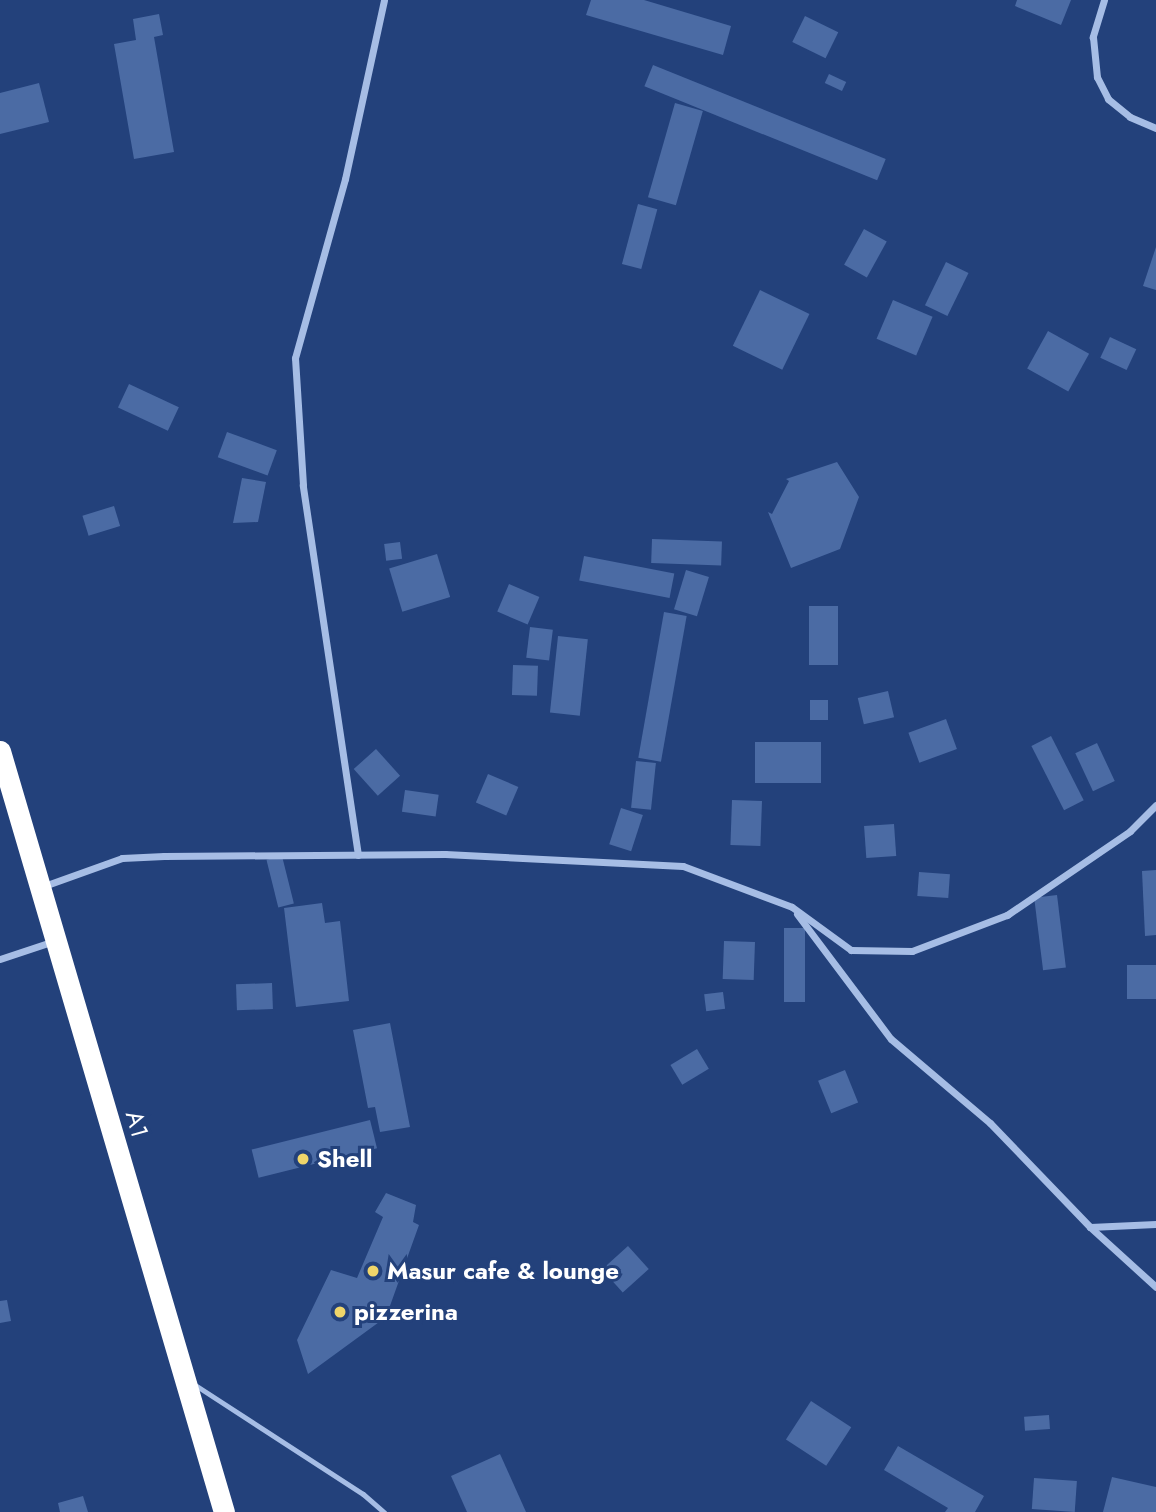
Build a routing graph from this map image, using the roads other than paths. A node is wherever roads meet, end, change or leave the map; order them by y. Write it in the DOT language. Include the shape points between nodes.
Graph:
graph roads {
  1 [pos="384,0"];
  2 [pos="1104,0"];
  3 [pos="1156,128"];
  4 [pos="0,751"];
  5 [pos="1156,805"];
  6 [pos="358,855"];
  7 [pos="40,888"];
  8 [pos="792,907"];
  9 [pos="55,941"];
  10 [pos="0,959"];
  11 [pos="1156,1224"];
  12 [pos="1090,1227"];
  13 [pos="1156,1287"];
  14 [pos="184,1378"];
  15 [pos="223,1512"];
  16 [pos="384,1512"];
  1 -- 6 [label="street" via="345,179 295,358 303,485"];
  2 -- 3 [label="street" via="1093,37 1097,77 1108,99 1130,117"];
  4 -- 7 [label="highway, A1 / A1"];
  5 -- 8 [label="street" via="1130,831 1007,915 912,951 851,950"];
  6 -- 7 [label="street" via="122,858"];
  6 -- 8 [label="street" via="444,854 683,866"];
  7 -- 9 [label="highway, A1 / A1"];
  8 -- 12 [label="street" via="891,1039 990,1123"];
  9 -- 10 [label="street"];
  9 -- 14 [label="highway, A1 / A1"];
  11 -- 12 [label="street"];
  12 -- 13 [label="street"];
  14 -- 15 [label="highway, A1 / A1"];
  14 -- 16 [label="lane"];
}
